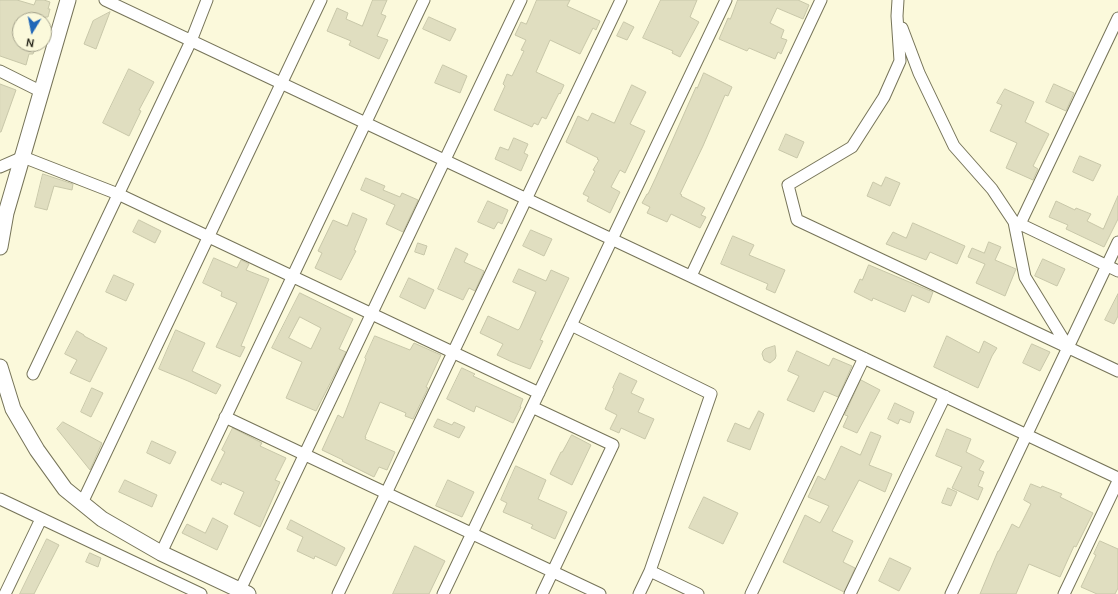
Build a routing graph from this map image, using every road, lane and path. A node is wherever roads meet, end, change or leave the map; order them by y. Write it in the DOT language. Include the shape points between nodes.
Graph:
graph roads {
  1 [pos="105,0"];
  2 [pos="208,0"];
  3 [pos="321,0"];
  4 [pos="424,0"];
  5 [pos="521,0"];
  6 [pos="621,0"];
  7 [pos="726,0"];
  8 [pos="821,0"];
  9 [pos="898,0"];
  10 [pos="65,1"];
  11 [pos="897,16"];
  12 [pos="1118,18"];
  13 [pos="191,41"];
  14 [pos="0,71"];
  15 [pos="281,83"];
  16 [pos="42,92"];
  17 [pos="365,123"];
  18 [pos="23,157"];
  19 [pos="444,160"];
  20 [pos="0,167"];
  21 [pos="118,194"];
  22 [pos="526,199"];
  23 [pos="208,237"];
  24 [pos="612,239"];
  25 [pos="1118,242"];
  26 [pos="0,247"];
  27 [pos="1107,265"];
  28 [pos="1118,271"];
  29 [pos="292,276"];
  30 [pos="691,276"];
  31 [pos="372,313"];
  32 [pos="571,324"];
  33 [pos="1068,347"];
  34 [pos="453,352"];
  35 [pos="864,358"];
  36 [pos="0,367"];
  37 [pos="1118,370"];
  38 [pos="33,374"];
  39 [pos="539,393"];
  40 [pos="944,396"];
  41 [pos="532,407"];
  42 [pos="225,417"];
  43 [pos="1026,435"];
  44 [pos="304,454"];
  45 [pos="1118,478"];
  46 [pos="1118,481"];
  47 [pos="386,493"];
  48 [pos="0,499"];
  49 [pos="82,503"];
  50 [pos="41,519"];
  51 [pos="472,534"];
  52 [pos="160,553"];
  53 [pos="650,571"];
  54 [pos="553,572"];
  55 [pos="244,592"];
  56 [pos="5,594"];
  57 [pos="201,594"];
  58 [pos="338,594"];
  59 [pos="443,594"];
  60 [pos="542,594"];
  61 [pos="600,594"];
  62 [pos="639,594"];
  63 [pos="698,594"];
  64 [pos="751,594"];
  65 [pos="850,594"];
  66 [pos="951,594"];
  67 [pos="1064,594"];
  1 -- 13 [label="street"];
  2 -- 13 [label="street"];
  3 -- 15 [label="street"];
  4 -- 17 [label="street"];
  5 -- 19 [label="street"];
  6 -- 22 [label="street"];
  7 -- 24 [label="street"];
  8 -- 30 [label="street"];
  9 -- 11 [label="street"];
  10 -- 16 [label="main road"];
  11 -- 33 [label="street" via="919,73 954,146 992,189 1014,222 1025,277"];
  11 -- 33 [label="street" via="900,61 884,97 852,147 788,185 797,220"];
  12 -- 27 [label="street" via="1020,224"];
  13 -- 15 [label="street"];
  13 -- 21 [label="street"];
  14 -- 16 [label="street"];
  15 -- 17 [label="street"];
  15 -- 23 [label="street"];
  16 -- 18 [label="main road"];
  17 -- 19 [label="street"];
  17 -- 29 [label="street"];
  18 -- 20 [label="street"];
  18 -- 21 [label="street"];
  18 -- 26 [label="main road" via="6,213"];
  19 -- 22 [label="street"];
  19 -- 31 [label="street"];
  21 -- 23 [label="street"];
  21 -- 38 [label="street"];
  22 -- 24 [label="street"];
  22 -- 34 [label="street"];
  23 -- 29 [label="street"];
  23 -- 49 [label="street"];
  24 -- 30 [label="street"];
  24 -- 32 [label="street"];
  25 -- 27 [label="street"];
  27 -- 28 [label="street"];
  27 -- 33 [label="street"];
  29 -- 31 [label="street"];
  29 -- 42 [label="street"];
  30 -- 35 [label="street"];
  31 -- 34 [label="street"];
  31 -- 44 [label="street"];
  32 -- 39 [label="street"];
  32 -- 53 [label="street" via="711,394"];
  33 -- 37 [label="street"];
  33 -- 43 [label="street"];
  34 -- 39 [label="street"];
  34 -- 47 [label="street"];
  35 -- 40 [label="street"];
  35 -- 64 [label="street"];
  36 -- 49 [label="main road" via="13,409 37,450 65,489"];
  39 -- 41 [label="street"];
  40 -- 43 [label="street"];
  40 -- 65 [label="street"];
  41 -- 51 [label="street"];
  41 -- 54 [label="street" via="613,445"];
  42 -- 44 [label="street"];
  42 -- 52 [label="street"];
  43 -- 45 [label="street"];
  43 -- 66 [label="street"];
  44 -- 47 [label="street"];
  44 -- 55 [label="street"];
  46 -- 67 [label="street"];
  47 -- 51 [label="street"];
  47 -- 58 [label="street"];
  48 -- 50 [label="street"];
  49 -- 52 [label="main road" via="102,519"];
  50 -- 56 [label="street"];
  50 -- 57 [label="street"];
  51 -- 54 [label="street"];
  51 -- 59 [label="street"];
  52 -- 55 [label="main road"];
  53 -- 62 [label="street"];
  53 -- 63 [label="street"];
  54 -- 60 [label="street"];
  54 -- 61 [label="street"];
}
